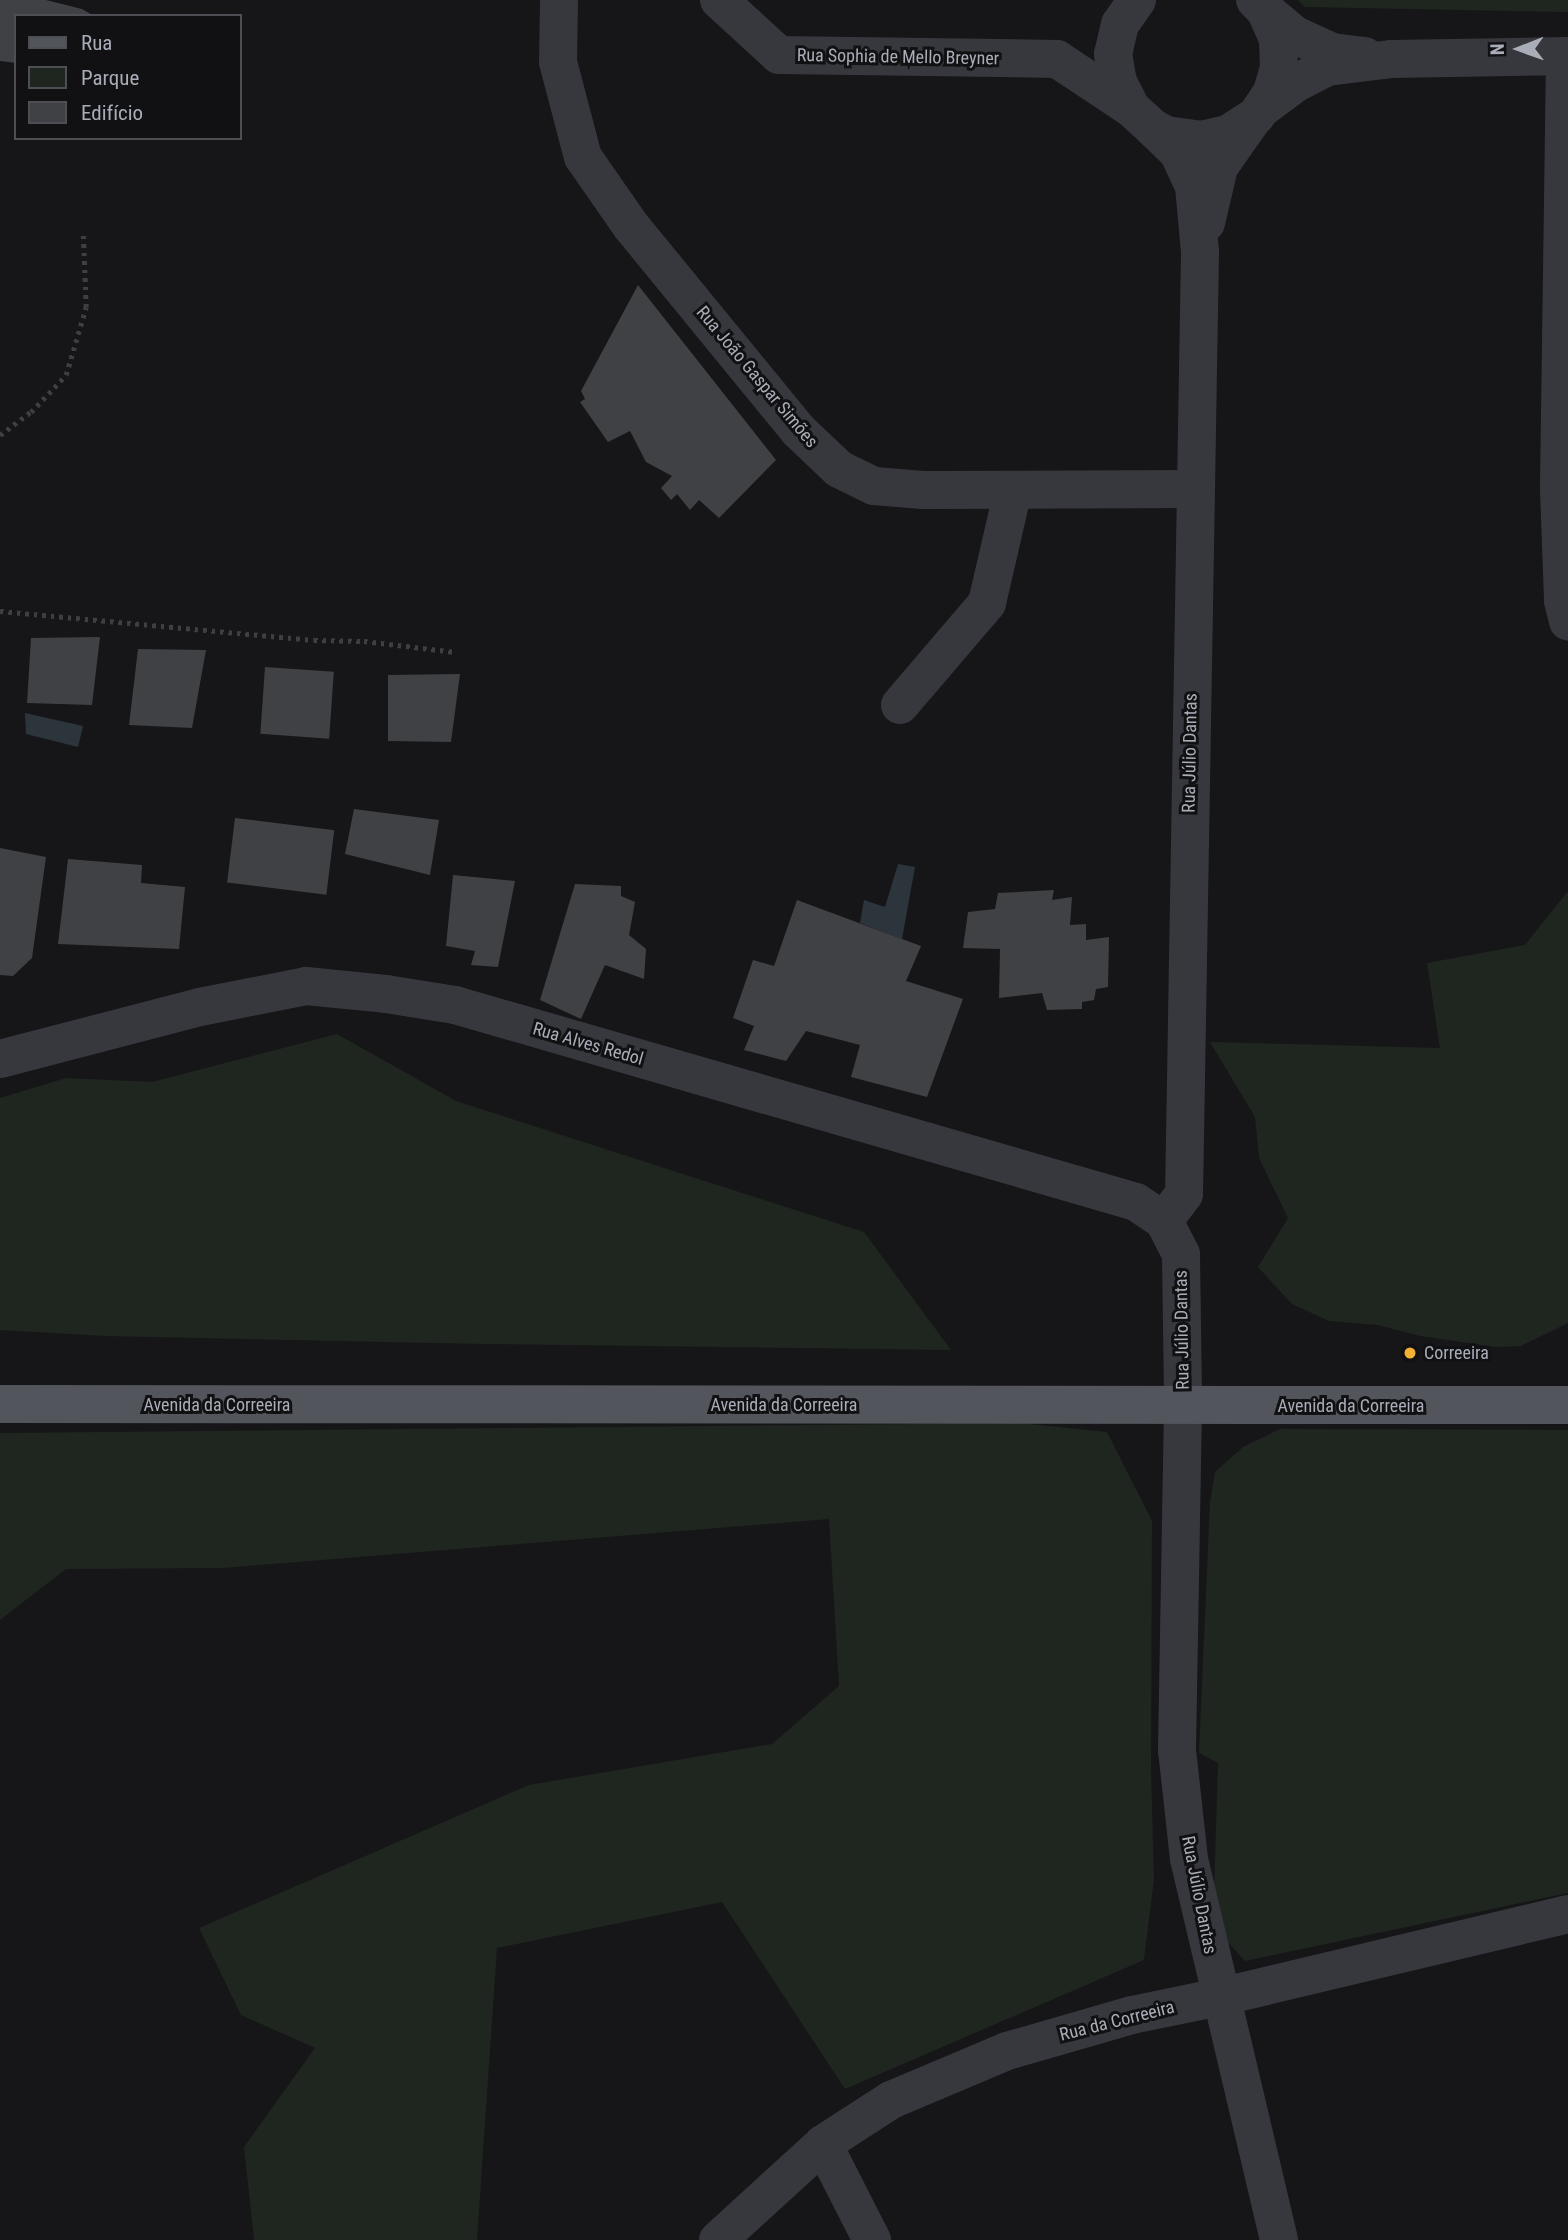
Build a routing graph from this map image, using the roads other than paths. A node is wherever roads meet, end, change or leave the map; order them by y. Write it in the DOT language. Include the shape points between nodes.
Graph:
graph roads {
  1 [pos="559,0"];
  2 [pos="719,0"];
  3 [pos="1136,1"];
  4 [pos="1260,5"];
  5 [pos="1567,56"];
  6 [pos="1057,59"];
  7 [pos="1391,59"];
  8 [pos="1258,113"];
  9 [pos="1142,118"];
  10 [pos="1200,252"];
  11 [pos="1194,489"];
  12 [pos="1013,490"];
  13 [pos="1568,621"];
  14 [pos="900,705"];
  15 [pos="0,1059"];
  16 [pos="1164,1221"];
  17 [pos="1568,1379"];
  18 [pos="0,1380"];
  19 [pos="1183,1393"];
  20 [pos="0,1405"];
  21 [pos="1568,1405"];
  22 [pos="1568,1914"];
  23 [pos="1220,1997"];
  24 [pos="824,2144"];
  25 [pos="718,2240"];
  26 [pos="872,2240"];
  27 [pos="1279,2240"];
  1 -- 12 [label="street, Rua João Gaspar Simões" via="558,62 583,157 631,226 799,431 839,470 874,486 923,491"];
  2 -- 6 [label="street, Rua Sophia de Mello Breyner" via="779,55"];
  3 -- 6 [label="street"];
  3 -- 9 [label="street" via="1120,24 1114,54 1118,82"];
  4 -- 7 [label="street" via="1295,35 1332,52"];
  4 -- 8 [label="street" via="1278,39 1279,68 1272,92"];
  5 -- 7 [label="street"];
  5 -- 13 [label="street" via="1559,490 1563,601"];
  6 -- 9 [label="street"];
  7 -- 8 [label="street" via="1327,67 1296,83"];
  8 -- 9 [label="street" via="1228,134 1200,140 1167,135"];
  8 -- 10 [label="street, Rua Júlio Dantas" via="1219,167"];
  9 -- 10 [label="street, Rua Júlio Dantas" via="1178,152 1194,186"];
  10 -- 11 [label="street, Rua Júlio Dantas"];
  11 -- 12 [label="street, Rua João Gaspar Simões"];
  11 -- 16 [label="street, Rua Júlio Dantas" via="1184,1194"];
  12 -- 14 [label="street" via="987,603"];
  15 -- 16 [label="street, Rua Alves Redol" via="200,1007 306,986 386,994 455,1005 1136,1202"];
  16 -- 19 [label="street, Rua Júlio Dantas" via="1181,1254"];
  17 -- 19 [label="main road, Avenida da Correeira"];
  18 -- 19 [label="main road, Avenida da Correeira"];
  19 -- 20 [label="main road, Avenida da Correeira"];
  19 -- 21 [label="main road, Avenida da Correeira"];
  19 -- 23 [label="street, Rua Júlio Dantas" via="1177,1750 1189,1859"];
  22 -- 23 [label="street, Rua da Correeira"];
  23 -- 24 [label="street, Rua da Correeira" via="1132,2015 1007,2051 891,2100"];
  23 -- 27 [label="street, Rua Júlio Dantas"];
  24 -- 25 [label="street, Rua da Correeira"];
  24 -- 26 [label="street"];
}
